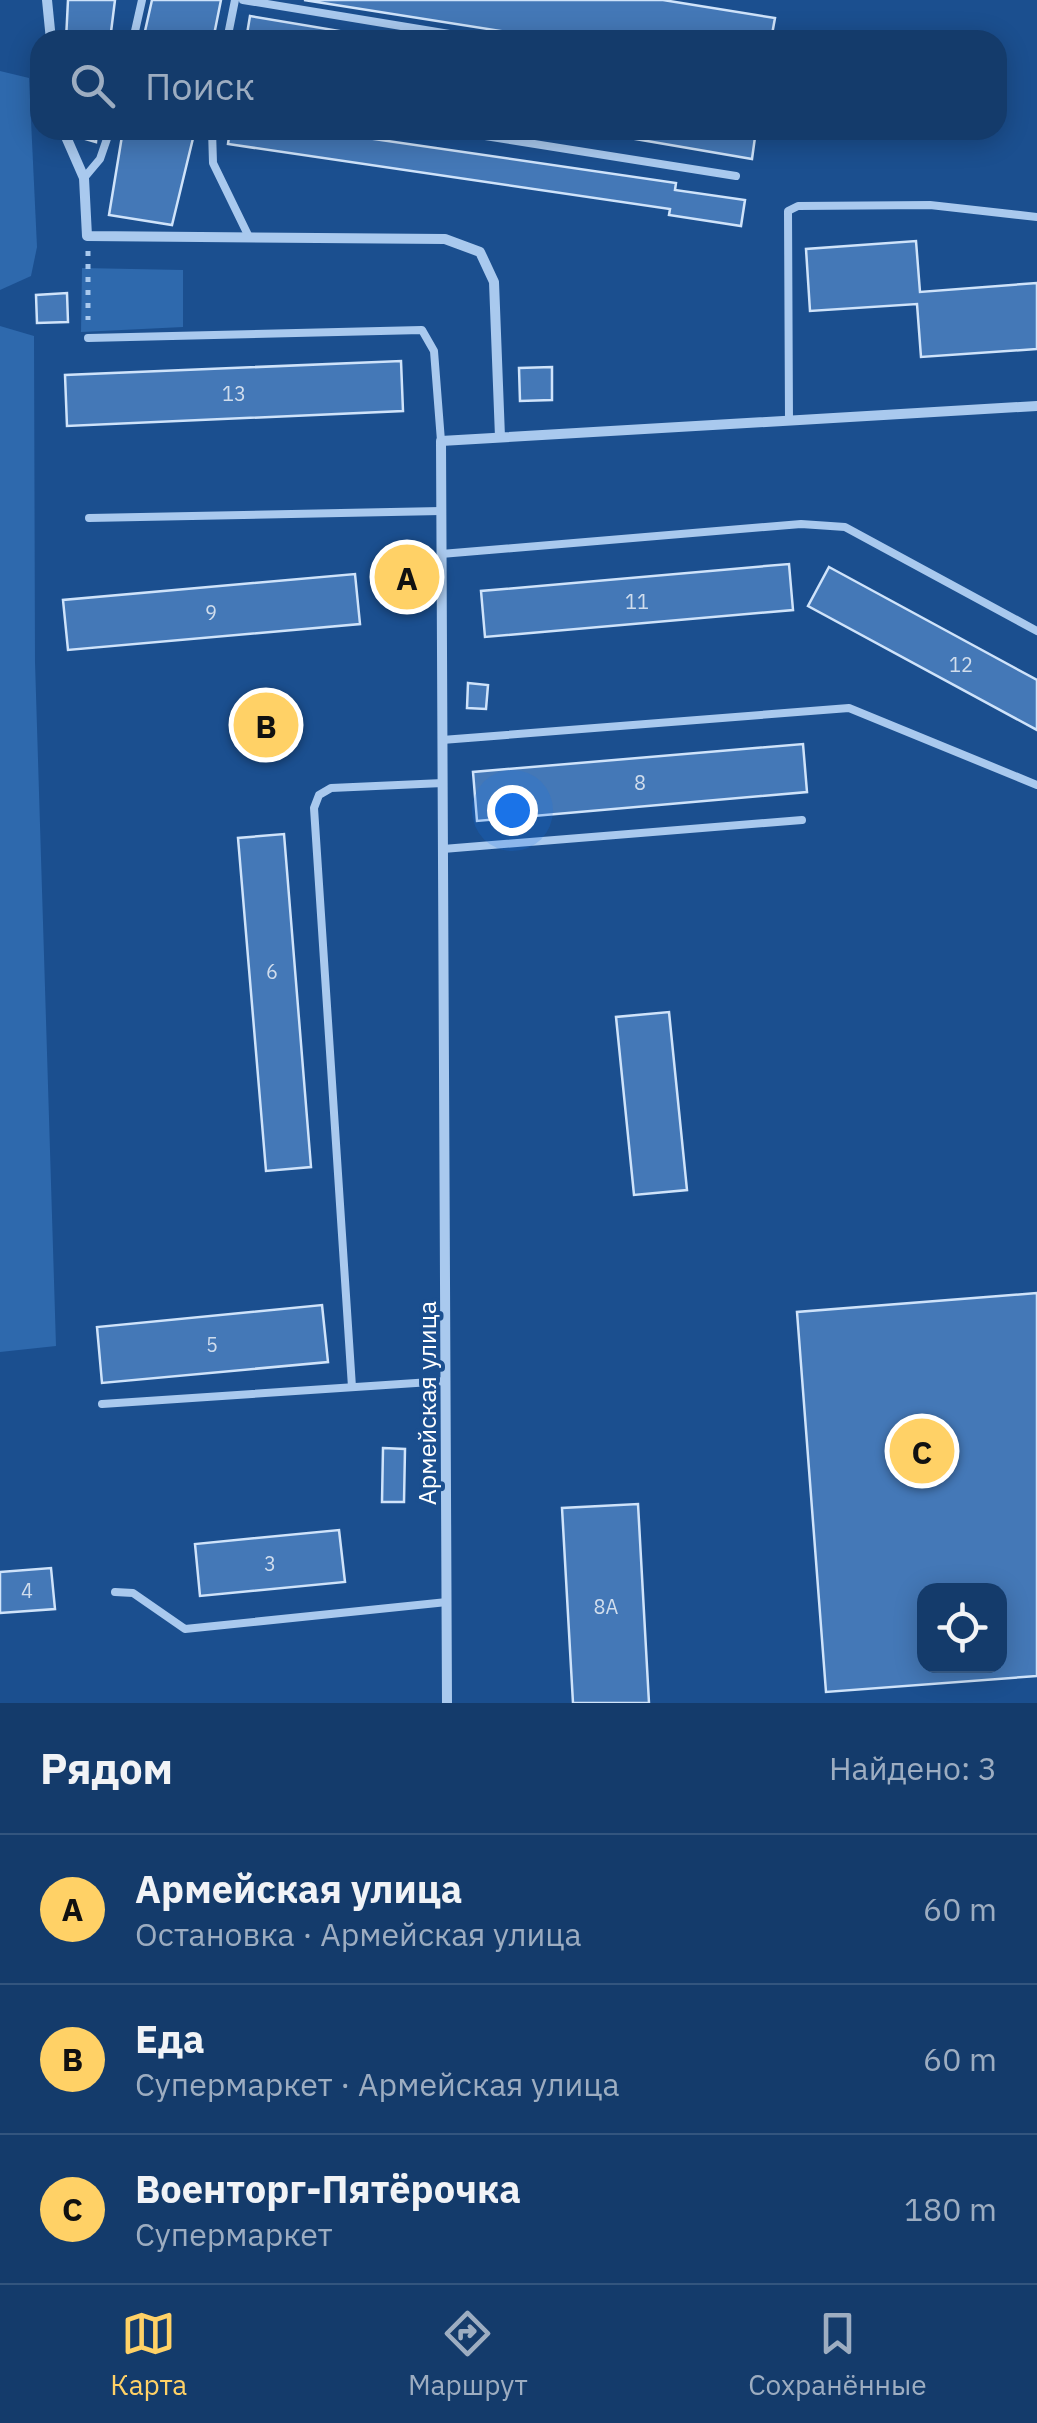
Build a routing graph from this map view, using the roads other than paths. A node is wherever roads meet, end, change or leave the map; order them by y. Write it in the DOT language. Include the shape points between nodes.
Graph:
graph roads {
  1 [pos="47,0"];
  2 [pos="142,0"];
  3 [pos="235,0"];
  4 [pos="243,0"];
  5 [pos="50,30"];
  6 [pos="134,30"];
  7 [pos="228,30"];
  8 [pos="425,30"];
  9 [pos="67,140"];
  10 [pos="106,140"];
  11 [pos="212,140"];
  12 [pos="511,140"];
  13 [pos="736,176"];
  14 [pos="84,178"];
  15 [pos="1037,216"];
  16 [pos="249,237"];
  17 [pos="88,338"];
  18 [pos="1037,406"];
  19 [pos="790,420"];
  20 [pos="500,437"];
  21 [pos="441,441"];
  22 [pos="442,511"];
  23 [pos="88,518"];
  24 [pos="441,554"];
  25 [pos="1037,631"];
  26 [pos="442,740"];
  27 [pos="443,783"];
  28 [pos="1037,785"];
  29 [pos="802,820"];
  30 [pos="443,849"];
  31 [pos="446,1380"];
  32 [pos="352,1387"];
  33 [pos="102,1404"];
  34 [pos="115,1592"];
  35 [pos="447,1602"];
  36 [pos="448,1703"];
  1 -- 5 [label="street"];
  2 -- 6 [label="lane"];
  3 -- 7 [label="lane"];
  4 -- 8 [label="lane"];
  9 -- 14 [label="street"];
  10 -- 14 [label="lane"];
  11 -- 16 [label="lane" via="212,163"];
  12 -- 13 [label="lane"];
  14 -- 16 [label="street" via="88,236"];
  15 -- 19 [label="lane" via="930,205 788,211"];
  16 -- 20 [label="street" via="444,239 480,252 494,282"];
  17 -- 21 [label="lane" via="422,330 434,351"];
  18 -- 19 [label="street"];
  19 -- 20 [label="street"];
  20 -- 21 [label="street"];
  21 -- 22 [label="street, Армейская улица"];
  22 -- 23 [label="lane"];
  22 -- 24 [label="street, Армейская улица"];
  24 -- 25 [label="lane" via="801,524 845,527"];
  24 -- 26 [label="street, Армейская улица"];
  26 -- 27 [label="street, Армейская улица"];
  26 -- 28 [label="lane" via="849,708"];
  27 -- 30 [label="street, Армейская улица"];
  27 -- 32 [label="lane" via="331,788 314,808"];
  29 -- 30 [label="lane"];
  30 -- 31 [label="street, Армейская улица"];
  31 -- 32 [label="lane"];
  31 -- 35 [label="street, Армейская улица"];
  32 -- 33 [label="lane"];
  34 -- 35 [label="lane" via="133,1593 185,1629"];
  35 -- 36 [label="street, Армейская улица"];
}
